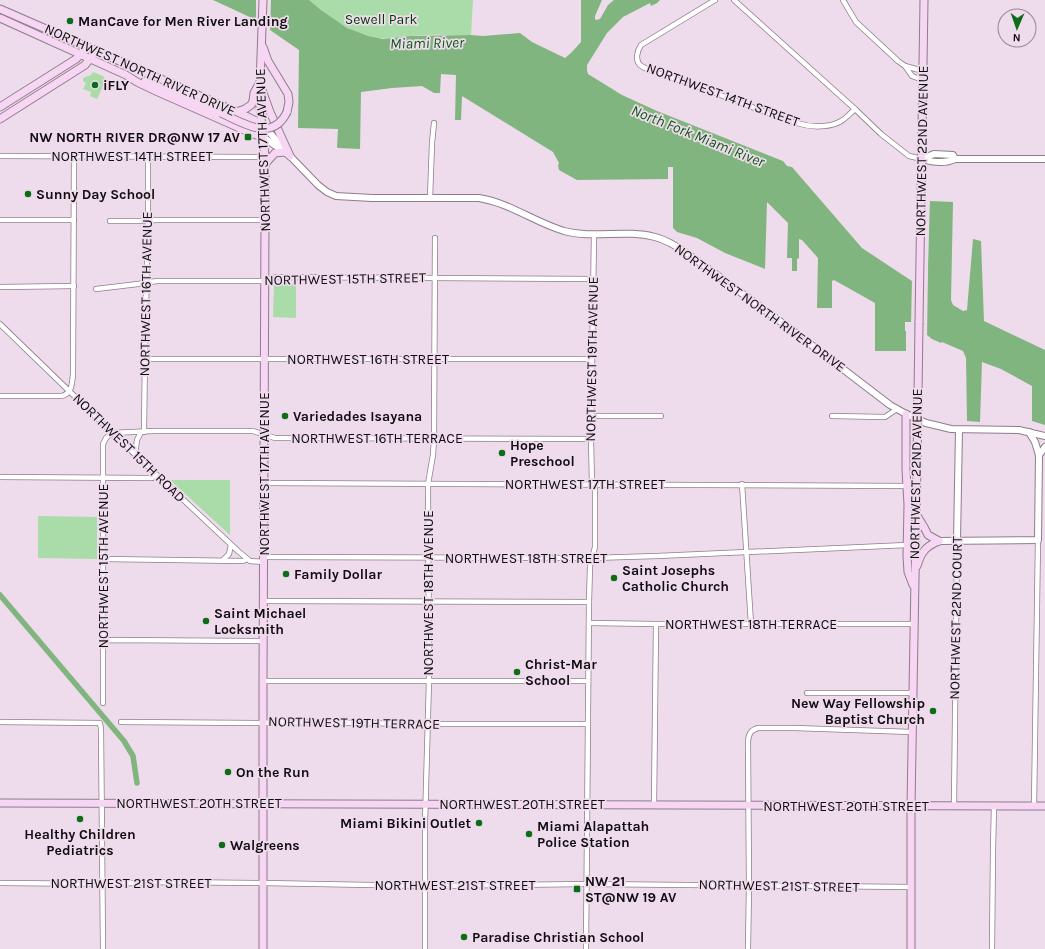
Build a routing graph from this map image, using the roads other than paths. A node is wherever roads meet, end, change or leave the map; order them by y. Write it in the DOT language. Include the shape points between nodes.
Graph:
graph roads {
  1 [pos="263,0"];
  2 [pos="715,0"];
  3 [pos="734,0"];
  4 [pos="843,0"];
  5 [pos="924,0"];
  6 [pos="0,9"];
  7 [pos="0,18"];
  8 [pos="262,38"];
  9 [pos="87,48"];
  10 [pos="96,51"];
  11 [pos="80,54"];
  12 [pos="90,59"];
  13 [pos="905,66"];
  14 [pos="923,71"];
  15 [pos="126,75"];
  16 [pos="923,80"];
  17 [pos="260,84"];
  18 [pos="0,107"];
  19 [pos="855,109"];
  20 [pos="236,112"];
  21 [pos="0,119"];
  22 [pos="434,123"];
  23 [pos="262,124"];
  24 [pos="263,137"];
  25 [pos="287,154"];
  26 [pos="0,156"];
  27 [pos="74,156"];
  28 [pos="148,156"];
  29 [pos="922,159"];
  30 [pos="1045,159"];
  31 [pos="265,160"];
  32 [pos="430,198"];
  33 [pos="0,220"];
  34 [pos="74,220"];
  35 [pos="148,220"];
  36 [pos="265,220"];
  37 [pos="110,221"];
  38 [pos="594,234"];
  39 [pos="434,238"];
  40 [pos="434,278"];
  41 [pos="593,279"];
  42 [pos="265,281"];
  43 [pos="147,282"];
  44 [pos="74,286"];
  45 [pos="0,287"];
  46 [pos="96,289"];
  47 [pos="0,324"];
  48 [pos="145,359"];
  49 [pos="265,359"];
  50 [pos="434,359"];
  51 [pos="592,359"];
  52 [pos="70,392"];
  53 [pos="0,396"];
  54 [pos="897,409"];
  55 [pos="906,414"];
  56 [pos="591,416"];
  57 [pos="661,416"];
  58 [pos="832,416"];
  59 [pos="959,430"];
  60 [pos="142,432"];
  61 [pos="1029,432"];
  62 [pos="112,433"];
  63 [pos="264,435"];
  64 [pos="1045,436"];
  65 [pos="434,439"];
  66 [pos="591,439"];
  67 [pos="1045,448"];
  68 [pos="135,455"];
  69 [pos="1039,455"];
  70 [pos="156,474"];
  71 [pos="0,477"];
  72 [pos="103,478"];
  73 [pos="264,483"];
  74 [pos="428,484"];
  75 [pos="594,484"];
  76 [pos="742,484"];
  77 [pos="907,486"];
  78 [pos="916,514"];
  79 [pos="1038,540"];
  80 [pos="939,541"];
  81 [pos="957,541"];
  82 [pos="231,545"];
  83 [pos="907,545"];
  84 [pos="746,552"];
  85 [pos="428,558"];
  86 [pos="592,558"];
  87 [pos="103,559"];
  88 [pos="247,559"];
  89 [pos="224,560"];
  90 [pos="264,560"];
  91 [pos="915,574"];
  92 [pos="914,591"];
  93 [pos="264,601"];
  94 [pos="429,601"];
  95 [pos="589,602"];
  96 [pos="589,623"];
  97 [pos="656,624"];
  98 [pos="751,624"];
  99 [pos="914,624"];
  100 [pos="103,641"];
  101 [pos="263,641"];
  102 [pos="429,680"];
  103 [pos="263,681"];
  104 [pos="588,681"];
  105 [pos="807,693"];
  106 [pos="913,693"];
  107 [pos="103,703"];
  108 [pos="0,722"];
  109 [pos="121,722"];
  110 [pos="263,722"];
  111 [pos="428,724"];
  112 [pos="588,724"];
  113 [pos="912,732"];
  114 [pos="0,803"];
  115 [pos="102,803"];
  116 [pos="263,804"];
  117 [pos="426,804"];
  118 [pos="587,804"];
  119 [pos="654,805"];
  120 [pos="748,805"];
  121 [pos="911,806"];
  122 [pos="954,806"];
  123 [pos="994,806"];
  124 [pos="1034,806"];
  125 [pos="1045,806"];
  126 [pos="0,883"];
  127 [pos="263,883"];
  128 [pos="102,884"];
  129 [pos="587,884"];
  130 [pos="425,886"];
  131 [pos="749,886"];
  132 [pos="911,887"];
  133 [pos="103,949"];
  134 [pos="263,949"];
  135 [pos="425,949"];
  136 [pos="586,949"];
  137 [pos="748,949"];
  138 [pos="911,949"];
  139 [pos="992,949"];
  1 -- 8 [label="main road, NORTHWEST 17TH AVENUE"];
  2 -- 19 [label="street, NORTHWEST 14TH STREET" via="645,42 639,48 637,58 640,64 647,69 796,123 831,126 842,121"];
  3 -- 19 [label="street"];
  4 -- 13 [label="street" via="856,22"];
  5 -- 14 [label="main road, NORTHWEST 22ND AVENUE"];
  6 -- 9 [label="main road, NORTHWEST NORTH RIVER DRIVE"];
  7 -- 11 [label="main road, NORTHWEST NORTH RIVER DRIVE"];
  8 -- 15 [label="main road, bridge" via="268,62 288,94 289,102 283,119 271,127 255,128 151,83"];
  8 -- 17 [label="main road, NORTHWEST 17TH AVENUE"];
  9 -- 10 [label="main road, NORTHWEST NORTH RIVER DRIVE"];
  9 -- 11 [label="main road"];
  10 -- 12 [label="main road"];
  10 -- 20 [label="main road, NORTHWEST NORTH RIVER DRIVE"];
  11 -- 12 [label="main road, NORTHWEST NORTH RIVER DRIVE"];
  11 -- 18 [label="main road" via="76,60"];
  12 -- 15 [label="main road, NORTHWEST NORTH RIVER DRIVE"];
  12 -- 21 [label="main road" via="85,65"];
  13 -- 14 [label="street"];
  13 -- 16 [label="street" via="912,76"];
  14 -- 16 [label="main road, NORTHWEST 22ND AVENUE"];
  15 -- 24 [label="main road, NORTHWEST NORTH RIVER DRIVE" via="158,92"];
  16 -- 29 [label="main road, NORTHWEST 22ND AVENUE"];
  17 -- 20 [label="main road" via="251,105"];
  17 -- 23 [label="main road, NORTHWEST 17TH AVENUE"];
  17 -- 25 [label="main road"];
  19 -- 29 [label="street" via="906,154 912,158"];
  20 -- 23 [label="main road, NORTHWEST NORTH RIVER DRIVE"];
  22 -- 32 [label="street"];
  23 -- 24 [label="main road, NORTHWEST 17TH AVENUE"];
  23 -- 25 [label="street, NORTHWEST NORTH RIVER DRIVE"];
  24 -- 25 [label="street, NORTHWEST NORTH RIVER DRIVE"];
  24 -- 31 [label="main road, NORTHWEST 17TH AVENUE"];
  25 -- 31 [label="main road" via="275,153"];
  25 -- 32 [label="street, NORTHWEST NORTH RIVER DRIVE" via="331,194 359,198"];
  26 -- 27 [label="street, NORTHWEST 14TH STREET"];
  27 -- 28 [label="street, NORTHWEST 14TH STREET"];
  27 -- 34 [label="street"];
  28 -- 31 [label="street, NORTHWEST 14TH STREET"];
  28 -- 35 [label="street, NORTHWEST 16TH AVENUE"];
  29 -- 30 [label="street" via="934,154 953,155 955,159"];
  29 -- 78 [label="main road, NORTHWEST 22ND AVENUE, bridge"];
  31 -- 36 [label="main road, NORTHWEST 17TH AVENUE"];
  32 -- 38 [label="street, NORTHWEST NORTH RIVER DRIVE" via="491,200 556,228"];
  33 -- 34 [label="street"];
  34 -- 44 [label="street"];
  35 -- 36 [label="street"];
  35 -- 37 [label="street"];
  35 -- 43 [label="street, NORTHWEST 16TH AVENUE"];
  36 -- 42 [label="main road, NORTHWEST 17TH AVENUE"];
  38 -- 41 [label="street, NORTHWEST 19TH AVENUE"];
  38 -- 54 [label="street, NORTHWEST NORTH RIVER DRIVE" via="649,236 678,248"];
  39 -- 40 [label="street, NORTHWEST 18TH AVENUE"];
  40 -- 41 [label="street, NORTHWEST 15TH STREET"];
  40 -- 42 [label="street, NORTHWEST 15TH STREET" via="276,277"];
  40 -- 50 [label="street, NORTHWEST 18TH AVENUE"];
  41 -- 51 [label="street, NORTHWEST 19TH AVENUE"];
  42 -- 43 [label="street, NORTHWEST 15TH STREET"];
  42 -- 49 [label="main road, NORTHWEST 17TH AVENUE"];
  43 -- 46 [label="street, NORTHWEST 15TH STREET"];
  43 -- 48 [label="street, NORTHWEST 16TH AVENUE"];
  44 -- 45 [label="street"];
  44 -- 52 [label="street" via="73,374"];
  47 -- 52 [label="street, NORTHWEST 15TH ROAD"];
  48 -- 49 [label="street, NORTHWEST 16TH STREET"];
  48 -- 60 [label="street, NORTHWEST 16TH AVENUE"];
  49 -- 50 [label="street, NORTHWEST 16TH STREET"];
  49 -- 63 [label="main road, NORTHWEST 17TH AVENUE"];
  50 -- 51 [label="street, NORTHWEST 16TH STREET"];
  50 -- 65 [label="street, NORTHWEST 18TH AVENUE"];
  51 -- 56 [label="street, NORTHWEST 19TH AVENUE"];
  52 -- 53 [label="street" via="62,396"];
  52 -- 62 [label="street, NORTHWEST 15TH ROAD"];
  54 -- 55 [label="street, NORTHWEST NORTH RIVER DRIVE"];
  54 -- 58 [label="street" via="885,417"];
  55 -- 59 [label="street, NORTHWEST NORTH RIVER DRIVE" via="926,423"];
  55 -- 77 [label="main road"];
  56 -- 57 [label="street"];
  56 -- 66 [label="street, NORTHWEST 19TH AVENUE"];
  59 -- 61 [label="street, NORTHWEST NORTH RIVER DRIVE"];
  59 -- 81 [label="street, NORTHWEST 22ND COURT"];
  60 -- 62 [label="street, NORTHWEST 16TH TERRACE"];
  60 -- 63 [label="street, NORTHWEST 16TH TERRACE" via="253,431"];
  60 -- 68 [label="street" via="137,440"];
  61 -- 64 [label="street, NORTHWEST NORTH RIVER DRIVE"];
  61 -- 69 [label="street"];
  62 -- 68 [label="street, NORTHWEST 15TH ROAD"];
  62 -- 72 [label="street, NORTHWEST 15TH AVENUE" via="104,444"];
  63 -- 65 [label="street, NORTHWEST 16TH TERRACE" via="275,438"];
  63 -- 73 [label="main road, NORTHWEST 17TH AVENUE"];
  65 -- 66 [label="street, NORTHWEST 16TH TERRACE"];
  65 -- 74 [label="street, NORTHWEST 18TH AVENUE"];
  66 -- 75 [label="street, NORTHWEST 19TH AVENUE"];
  67 -- 69 [label="street"];
  68 -- 70 [label="street, NORTHWEST 15TH ROAD"];
  69 -- 79 [label="street"];
  70 -- 72 [label="street" via="152,478"];
  70 -- 82 [label="street, NORTHWEST 15TH ROAD"];
  71 -- 72 [label="street"];
  72 -- 87 [label="street, NORTHWEST 15TH AVENUE"];
  73 -- 74 [label="street, NORTHWEST 17TH STREET"];
  73 -- 90 [label="main road, NORTHWEST 17TH AVENUE"];
  74 -- 75 [label="street, NORTHWEST 17TH STREET"];
  74 -- 85 [label="street, NORTHWEST 18TH AVENUE"];
  75 -- 76 [label="street, NORTHWEST 17TH STREET"];
  75 -- 86 [label="street, NORTHWEST 19TH AVENUE" via="595,547"];
  76 -- 77 [label="street, NORTHWEST 17TH STREET"];
  76 -- 84 [label="street"];
  77 -- 83 [label="main road"];
  78 -- 80 [label="main road" via="928,535"];
  78 -- 91 [label="main road, NORTHWEST 22ND AVENUE"];
  79 -- 81 [label="street"];
  79 -- 124 [label="street"];
  80 -- 81 [label="street"];
  80 -- 91 [label="main road" via="924,550"];
  81 -- 122 [label="street, NORTHWEST 22ND COURT"];
  82 -- 88 [label="street, NORTHWEST 15TH ROAD"];
  82 -- 89 [label="street"];
  83 -- 84 [label="street, NORTHWEST 18TH STREET"];
  83 -- 92 [label="main road" via="908,572"];
  84 -- 86 [label="street, NORTHWEST 18TH STREET"];
  84 -- 98 [label="street"];
  85 -- 86 [label="street, NORTHWEST 18TH STREET"];
  85 -- 90 [label="street, NORTHWEST 18TH STREET"];
  85 -- 94 [label="street, NORTHWEST 18TH AVENUE"];
  86 -- 95 [label="street, NORTHWEST 19TH AVENUE"];
  87 -- 89 [label="street"];
  87 -- 100 [label="street, NORTHWEST 15TH AVENUE"];
  88 -- 89 [label="street"];
  88 -- 90 [label="street" via="252,562"];
  90 -- 93 [label="main road, NORTHWEST 17TH AVENUE"];
  91 -- 92 [label="main road, NORTHWEST 22ND AVENUE"];
  92 -- 99 [label="main road, NORTHWEST 22ND AVENUE"];
  93 -- 94 [label="street"];
  93 -- 101 [label="main road, NORTHWEST 17TH AVENUE"];
  94 -- 95 [label="street"];
  94 -- 102 [label="street, NORTHWEST 18TH AVENUE"];
  95 -- 96 [label="street, NORTHWEST 19TH AVENUE"];
  96 -- 97 [label="street, NORTHWEST 18TH TERRACE"];
  96 -- 104 [label="street, NORTHWEST 19TH AVENUE"];
  97 -- 98 [label="street, NORTHWEST 18TH TERRACE"];
  97 -- 119 [label="street"];
  98 -- 99 [label="street, NORTHWEST 18TH TERRACE"];
  99 -- 106 [label="main road, NORTHWEST 22ND AVENUE"];
  100 -- 101 [label="street"];
  100 -- 107 [label="street, NORTHWEST 15TH AVENUE"];
  101 -- 103 [label="main road, NORTHWEST 17TH AVENUE"];
  102 -- 103 [label="street"];
  102 -- 104 [label="street"];
  102 -- 111 [label="street, NORTHWEST 18TH AVENUE"];
  103 -- 110 [label="main road, NORTHWEST 17TH AVENUE"];
  104 -- 112 [label="street, NORTHWEST 19TH AVENUE"];
  105 -- 106 [label="street"];
  106 -- 113 [label="main road, NORTHWEST 22ND AVENUE"];
  108 -- 115 [label="street" via="100,723"];
  109 -- 110 [label="street, NORTHWEST 19TH TERRACE"];
  110 -- 111 [label="street, NORTHWEST 19TH TERRACE"];
  110 -- 116 [label="main road, NORTHWEST 17TH AVENUE"];
  111 -- 112 [label="street, NORTHWEST 19TH TERRACE"];
  111 -- 117 [label="street, NORTHWEST 18TH AVENUE"];
  112 -- 118 [label="street, NORTHWEST 19TH AVENUE"];
  113 -- 120 [label="street" via="794,728 752,730 748,741"];
  113 -- 121 [label="main road, NORTHWEST 22ND AVENUE"];
  114 -- 115 [label="main road, NORTHWEST 20TH STREET"];
  115 -- 116 [label="main road, NORTHWEST 20TH STREET"];
  115 -- 128 [label="street"];
  116 -- 117 [label="main road, NORTHWEST 20TH STREET"];
  116 -- 127 [label="main road, NORTHWEST 17TH AVENUE"];
  117 -- 118 [label="main road, NORTHWEST 20TH STREET"];
  117 -- 130 [label="street, NORTHWEST 18TH AVENUE"];
  118 -- 119 [label="main road, NORTHWEST 20TH STREET"];
  118 -- 129 [label="street, NORTHWEST 19TH AVENUE"];
  119 -- 120 [label="main road, NORTHWEST 20TH STREET"];
  120 -- 121 [label="main road, NORTHWEST 20TH STREET"];
  120 -- 131 [label="street"];
  121 -- 122 [label="main road, NORTHWEST 20TH STREET"];
  121 -- 132 [label="main road, NORTHWEST 22ND AVENUE"];
  122 -- 123 [label="main road, NORTHWEST 20TH STREET"];
  123 -- 124 [label="main road, NORTHWEST 20TH STREET"];
  123 -- 139 [label="street"];
  124 -- 125 [label="main road, NORTHWEST 20TH STREET"];
  126 -- 128 [label="street, NORTHWEST 21ST STREET"];
  127 -- 128 [label="street, NORTHWEST 21ST STREET"];
  127 -- 130 [label="street, NORTHWEST 21ST STREET"];
  127 -- 134 [label="main road, NORTHWEST 17TH AVENUE"];
  128 -- 133 [label="street"];
  129 -- 130 [label="street, NORTHWEST 21ST STREET"];
  129 -- 131 [label="street, NORTHWEST 21ST STREET"];
  129 -- 136 [label="street, NORTHWEST 19TH AVENUE"];
  130 -- 135 [label="street, NORTHWEST 18TH AVENUE"];
  131 -- 132 [label="street, NORTHWEST 21ST STREET"];
  131 -- 137 [label="street"];
  132 -- 138 [label="main road, NORTHWEST 22ND AVENUE"];
}
